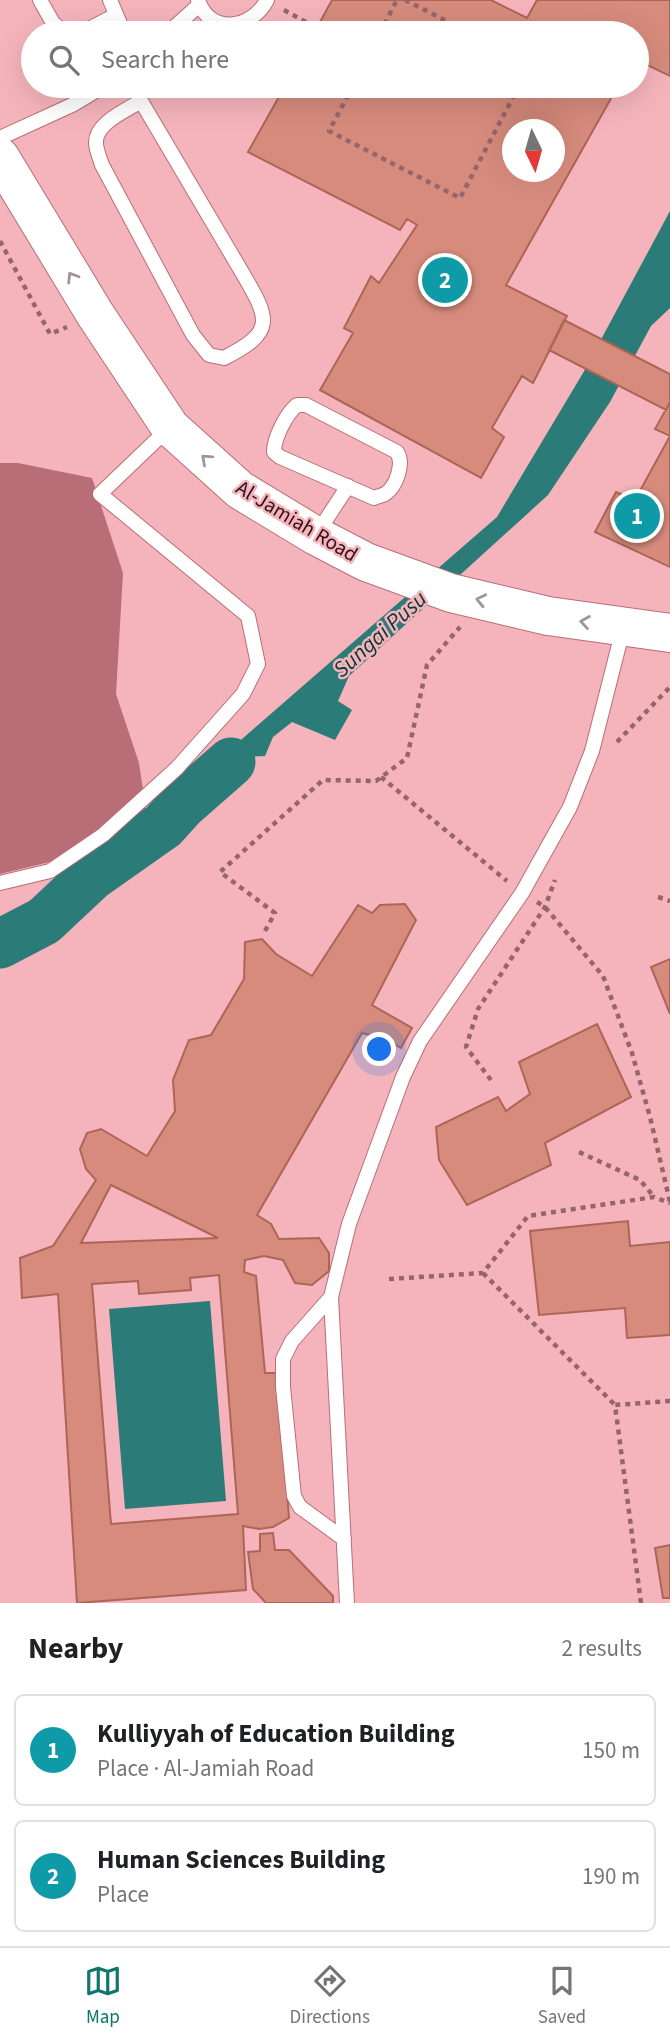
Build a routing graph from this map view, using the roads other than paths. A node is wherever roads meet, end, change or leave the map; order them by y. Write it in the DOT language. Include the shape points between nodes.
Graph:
graph roads {
  1 [pos="40,0"];
  2 [pos="110,0"];
  3 [pos="267,0"];
  4 [pos="199,2"];
  5 [pos="116,15"];
  6 [pos="51,21"];
  7 [pos="104,21"];
  8 [pos="119,21"];
  9 [pos="180,21"];
  10 [pos="216,21"];
  11 [pos="248,21"];
  12 [pos="84,98"];
  13 [pos="139,98"];
  14 [pos="141,101"];
  15 [pos="0,138"];
  16 [pos="0,157"];
  17 [pos="170,427"];
  18 [pos="348,486"];
  19 [pos="316,536"];
  20 [pos="623,628"];
  21 [pos="670,633"];
  22 [pos="0,883"];
  23 [pos="331,1297"];
  24 [pos="344,1539"];
  25 [pos="347,1603"];
  1 -- 6 [label="lane"];
  2 -- 5 [label="lane"];
  3 -- 11 [label="lane"];
  4 -- 9 [label="lane"];
  4 -- 10 [label="lane"];
  5 -- 7 [label="lane"];
  5 -- 8 [label="lane"];
  12 -- 15 [label="lane"];
  13 -- 14 [label="lane"];
  14 -- 14 [label="lane" via="101,127 95,144 193,335 209,355 224,358 258,337 264,323 260,302"];
  17 -- 16 [label="street, Al-Jamiah Road, one-way"];
  19 -- 17 [label="street, Al-Jamiah Road, one-way" via="240,490"];
  17 -- 22 [label="lane" via="100,494 248,616 258,664 243,694 177,768 103,835 50,871"];
  18 -- 18 [label="lane" via="274,452 274,444 297,405 306,405 397,452 401,465 385,494 374,498"];
  18 -- 19 [label="lane"];
  20 -- 19 [label="street, Al-Jamiah Road, one-way" via="451,593 366,562"];
  20 -- 21 [label="street, Al-Jamiah Road"];
  20 -- 23 [label="lane" via="592,751 570,807 522,893 420,1041 349,1224"];
  23 -- 24 [label="lane"];
  23 -- 24 [label="lane" via="292,1340 283,1359 282,1387 294,1496 300,1507"];
  24 -- 25 [label="lane"];
}
